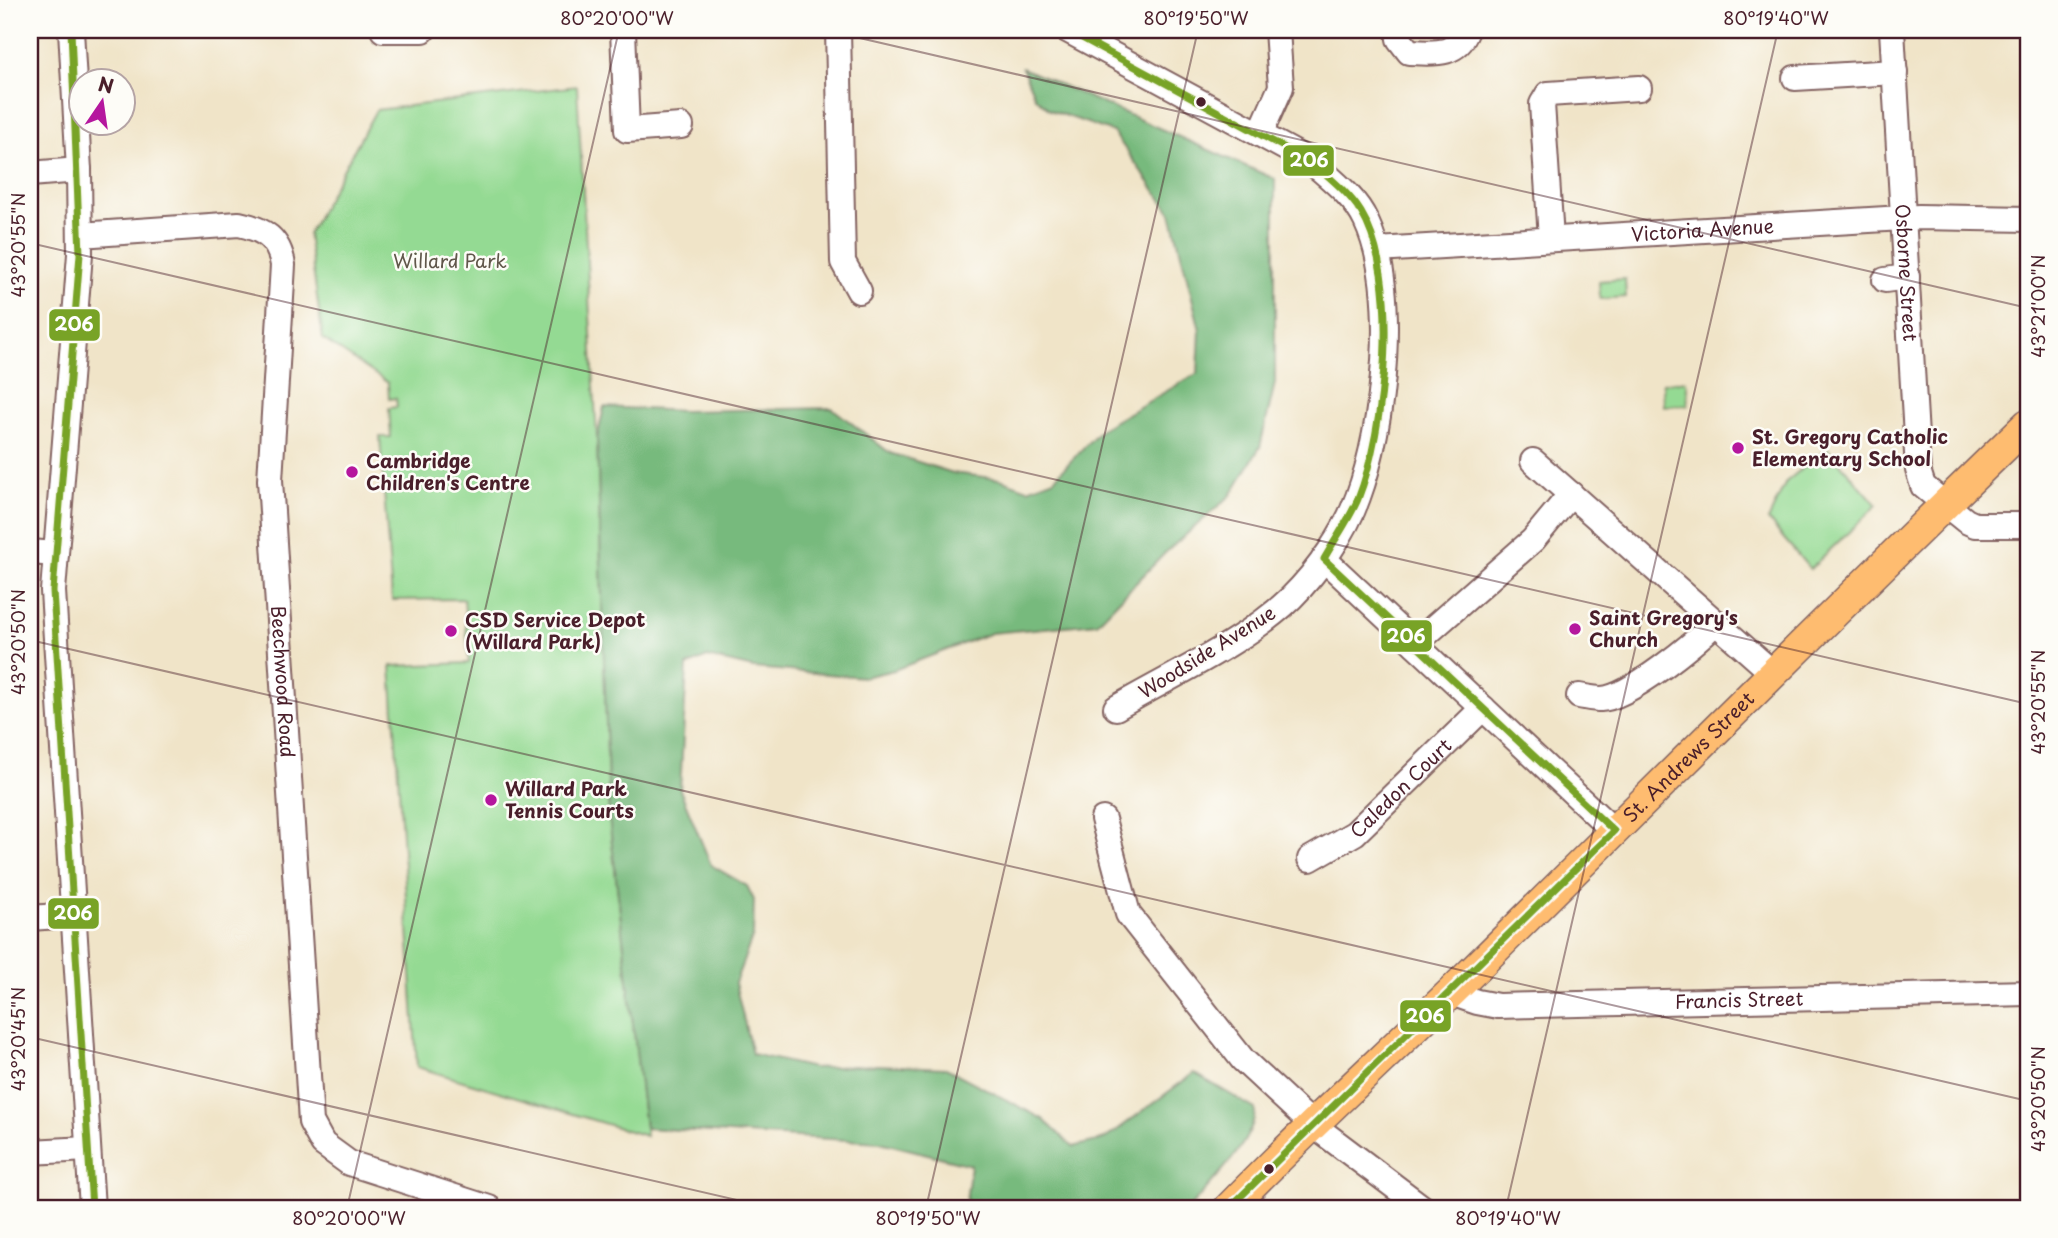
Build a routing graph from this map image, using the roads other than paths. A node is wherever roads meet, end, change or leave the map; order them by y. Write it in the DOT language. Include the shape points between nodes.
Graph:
graph roads {
  1 [pos="71,30"];
  2 [pos="383,30"];
  3 [pos="423,30"];
  4 [pos="624,30"];
  5 [pos="838,30"];
  6 [pos="1067,30"];
  7 [pos="1277,30"];
  8 [pos="1398,30"];
  9 [pos="1467,30"];
  10 [pos="1892,30"];
  11 [pos="1895,72"];
  12 [pos="1795,78"];
  13 [pos="1639,88"];
  14 [pos="681,126"];
  15 [pos="1260,134"];
  16 [pos="79,170"];
  17 [pos="30,174"];
  18 [pos="1903,218"];
  19 [pos="2028,219"];
  20 [pos="80,235"];
  21 [pos="1551,238"];
  22 [pos="1377,250"];
  23 [pos="859,291"];
  24 [pos="2028,424"];
  25 [pos="1533,461"];
  26 [pos="1571,494"];
  27 [pos="1945,505"];
  28 [pos="2028,525"];
  29 [pos="30,552"];
  30 [pos="56,554"];
  31 [pos="1324,559"];
  32 [pos="1716,622"];
  33 [pos="1415,644"];
  34 [pos="1774,674"];
  35 [pos="1579,696"];
  36 [pos="1116,708"];
  37 [pos="1483,708"];
  38 [pos="1102,819"];
  39 [pos="1614,831"];
  40 [pos="1310,859"];
  41 [pos="72,915"];
  42 [pos="30,918"];
  43 [pos="1451,993"];
  44 [pos="2028,993"];
  45 [pos="1313,1125"];
  46 [pos="88,1149"];
  47 [pos="30,1152"];
  48 [pos="92,1208"];
  49 [pos="489,1208"];
  50 [pos="1229,1208"];
  51 [pos="1423,1208"];
  1 -- 16 [label="street"];
  2 -- 3 [label="street"];
  4 -- 14 [label="street" via="627,130"];
  5 -- 23 [label="street" via="843,262"];
  6 -- 15 [label="street, Woodside Avenue"];
  7 -- 15 [label="street" via="1281,87"];
  8 -- 9 [label="street" via="1409,52 1445,53 1463,41"];
  10 -- 11 [label="street, Osborne Street"];
  11 -- 12 [label="street"];
  11 -- 18 [label="street, Osborne Street"];
  13 -- 21 [label="street" via="1548,94 1542,104"];
  15 -- 22 [label="street, Woodside Avenue" via="1313,163 1345,191 1366,219"];
  16 -- 17 [label="street"];
  16 -- 20 [label="street"];
  18 -- 19 [label="street, Victoria Avenue"];
  18 -- 21 [label="street, Victoria Avenue"];
  18 -- 27 [label="street, Osborne Street" via="1896,279 1918,470 1923,486"];
  20 -- 30 [label="street"];
  20 -- 49 [label="street, Beechwood Road" via="239,224 258,228 273,238 281,251 270,480 311,1122 323,1144 349,1163"];
  21 -- 22 [label="street, Victoria Avenue"];
  22 -- 31 [label="street, Woodside Avenue" via="1384,315 1381,410 1358,498"];
  24 -- 27 [label="main road, St. Andrews Street"];
  25 -- 26 [label="street"];
  26 -- 32 [label="street"];
  26 -- 33 [label="street" via="1533,540"];
  27 -- 28 [label="street, Osborne Street" via="1975,525"];
  27 -- 34 [label="main road, St. Andrews Street"];
  29 -- 30 [label="street"];
  30 -- 41 [label="street" via="54,618"];
  31 -- 33 [label="street"];
  31 -- 36 [label="street, Woodside Avenue" via="1290,598 1250,630"];
  32 -- 34 [label="street"];
  32 -- 35 [label="street" via="1691,648 1642,680 1604,699"];
  33 -- 37 [label="street"];
  34 -- 39 [label="main road, St. Andrews Street"];
  37 -- 39 [label="street"];
  37 -- 40 [label="street, Caledon Court" via="1355,833"];
  38 -- 45 [label="street" via="1128,914 1243,1060"];
  39 -- 43 [label="main road, St. Andrews Street"];
  41 -- 42 [label="street"];
  41 -- 46 [label="street"];
  43 -- 44 [label="street, Francis Street" via="1498,1006"];
  43 -- 45 [label="main road, St. Andrews Street"];
  45 -- 50 [label="main road, St. Andrews Street"];
  45 -- 51 [label="street"];
  46 -- 47 [label="street"];
  46 -- 48 [label="street"];
}
